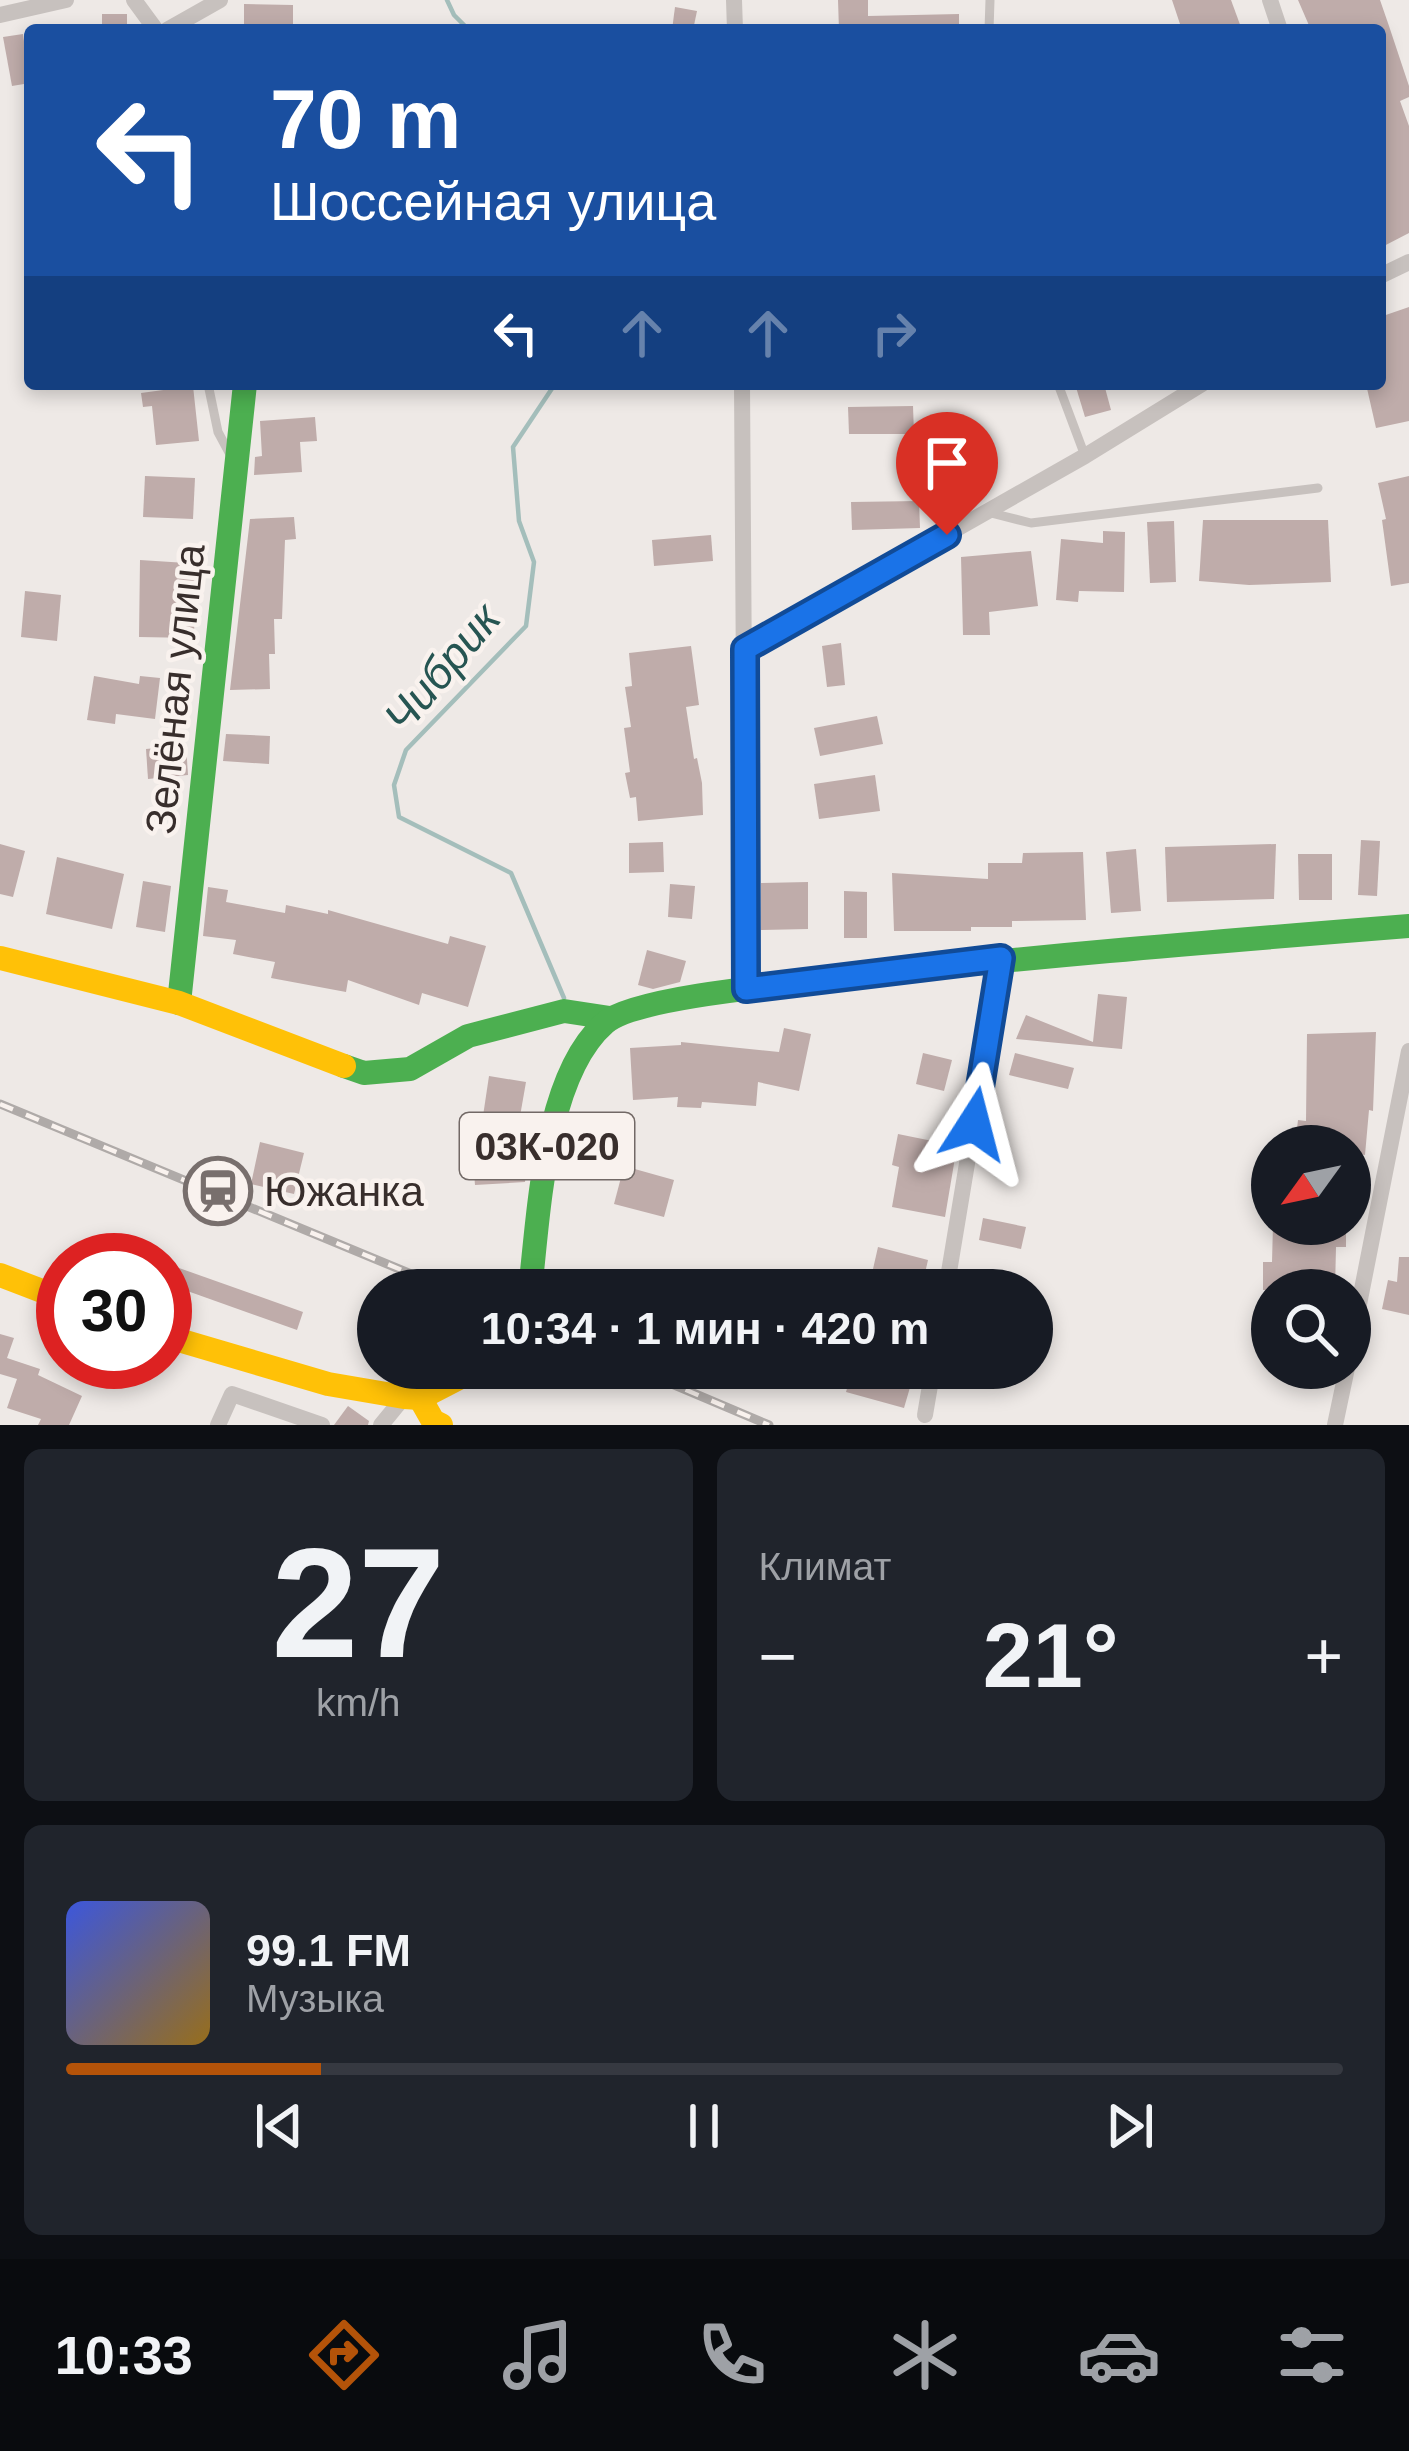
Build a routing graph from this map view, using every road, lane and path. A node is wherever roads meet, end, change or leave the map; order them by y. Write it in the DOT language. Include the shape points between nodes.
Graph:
graph roads {
  1 [pos="66,0"];
  2 [pos="220,0"];
  3 [pos="0,15"];
  4 [pos="178,24"];
  5 [pos="209,390"];
  6 [pos="244,390"];
  7 [pos="742,390"];
  8 [pos="1060,390"];
  9 [pos="1192,390"];
  10 [pos="1085,456"];
  11 [pos="238,468"];
  12 [pos="1318,488"];
  13 [pos="987,512"];
  14 [pos="745,649"];
  15 [pos="1409,926"];
  16 [pos="0,958"];
  17 [pos="1001,958"];
  18 [pos="746,989"];
  19 [pos="179,1003"];
  20 [pos="610,1018"];
  21 [pos="1409,1051"];
  22 [pos="533,1269"];
  23 [pos="949,1269"];
  24 [pos="1366,1269"];
  25 [pos="0,1275"];
  26 [pos="36,1289"];
  27 [pos="192,1344"];
  28 [pos="430,1389"];
  29 [pos="929,1389"];
  30 [pos="1342,1389"];
  31 [pos="412,1397"];
  32 [pos="925,1415"];
  33 [pos="218,1425"];
  34 [pos="322,1425"];
  35 [pos="381,1425"];
  36 [pos="441,1425"];
  37 [pos="1335,1425"];
  1 -- 3 [label="street"];
  2 -- 4 [label="street"];
  5 -- 11 [label="lane" via="218,432"];
  6 -- 11 [label="main road, Зелёная улица"];
  7 -- 14 [label="street"];
  8 -- 10 [label="lane"];
  9 -- 10 [label="street"];
  10 -- 13 [label="street"];
  11 -- 19 [label="main road, Зелёная улица"];
  12 -- 13 [label="lane" via="1031,523"];
  13 -- 14 [label="street"];
  14 -- 18 [label="street"];
  15 -- 17 [label="main road"];
  16 -- 19 [label="main road"];
  17 -- 18 [label="main road"];
  17 -- 23 [label="street"];
  18 -- 20 [label="main road"];
  19 -- 20 [label="main road" via="364,1073 410,1069 468,1036 564,1010"];
  20 -- 22 [label="main road, 03К-020" via="572,1072 548,1141"];
  21 -- 24 [label="street"];
  25 -- 26 [label="main road"];
  27 -- 31 [label="main road" via="328,1384"];
  28 -- 31 [label="main road"];
  29 -- 32 [label="street"];
  30 -- 37 [label="street"];
  31 -- 35 [label="street"];
  31 -- 36 [label="main road"];
  33 -- 34 [label="street" via="232,1394"];
}
